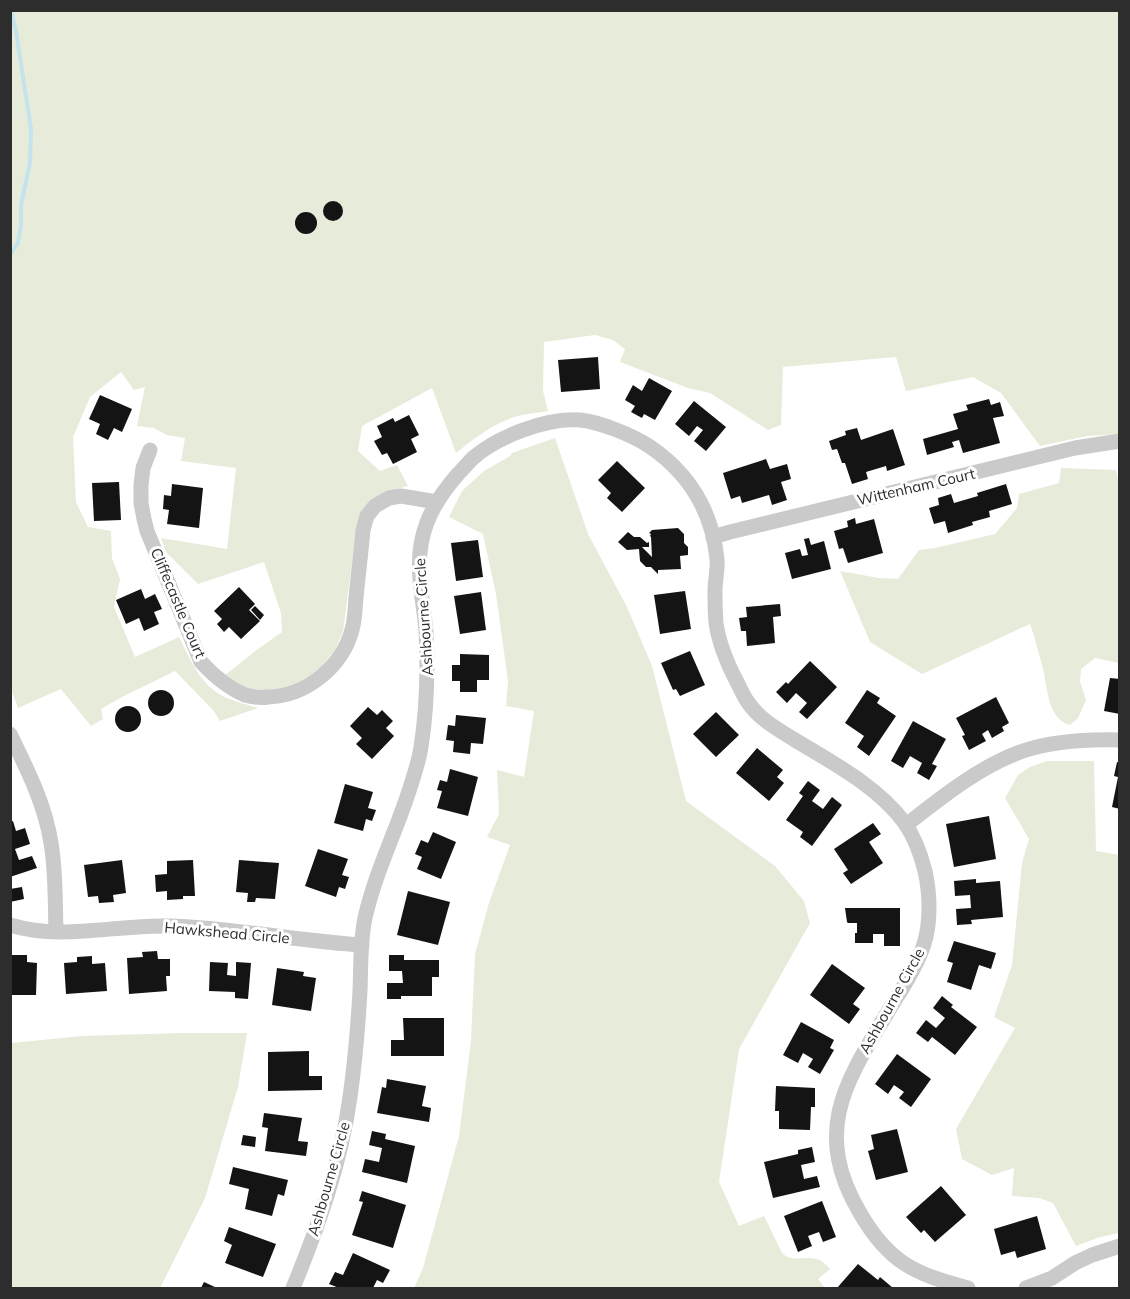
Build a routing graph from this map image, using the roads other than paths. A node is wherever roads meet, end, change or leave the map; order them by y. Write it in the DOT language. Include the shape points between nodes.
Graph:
graph roads {
  1 [pos="1119,441"];
  2 [pos="150,450"];
  3 [pos="437,502"];
  4 [pos="713,537"];
  5 [pos="10,734"];
  6 [pos="1119,740"];
  7 [pos="906,825"];
  8 [pos="10,925"];
  9 [pos="56,931"];
  10 [pos="362,945"];
  11 [pos="1119,1246"];
  12 [pos="293,1288"];
  13 [pos="968,1288"];
  14 [pos="1026,1288"];
  1 -- 4 [label="street, Wittenham Court" via="1075,448"];
  2 -- 3 [label="street, Cliffecastle Court" via="143,468 141,503 147,531 201,662 212,674 247,696 290,694 324,675 338,658 352,630 363,530 375,506 401,495"];
  3 -- 4 [label="street, Ashbourne Circle" via="462,470 493,444 539,426 584,420 636,438 678,469 707,516"];
  3 -- 10 [label="street, Ashbourne Circle" via="424,527 419,551 428,686 419,757 376,876 363,924"];
  4 -- 7 [label="street, Ashbourne Circle" via="718,566 715,586 720,643 748,703 768,724 885,801"];
  5 -- 9 [label="street" via="44,811 54,870"];
  6 -- 7 [label="street" via="1080,740 1025,750 999,760"];
  7 -- 13 [label="street, Ashbourne Circle" via="925,872 930,918 924,946 906,982 849,1078 838,1115 838,1161 847,1191 888,1253 916,1271"];
  8 -- 9 [label="street, Hawkshead Circle"];
  9 -- 10 [label="street, Hawkshead Circle" via="198,927"];
  10 -- 12 [label="street, Ashbourne Circle" via="350,1100 311,1244"];
  11 -- 14 [label="street"];
}
